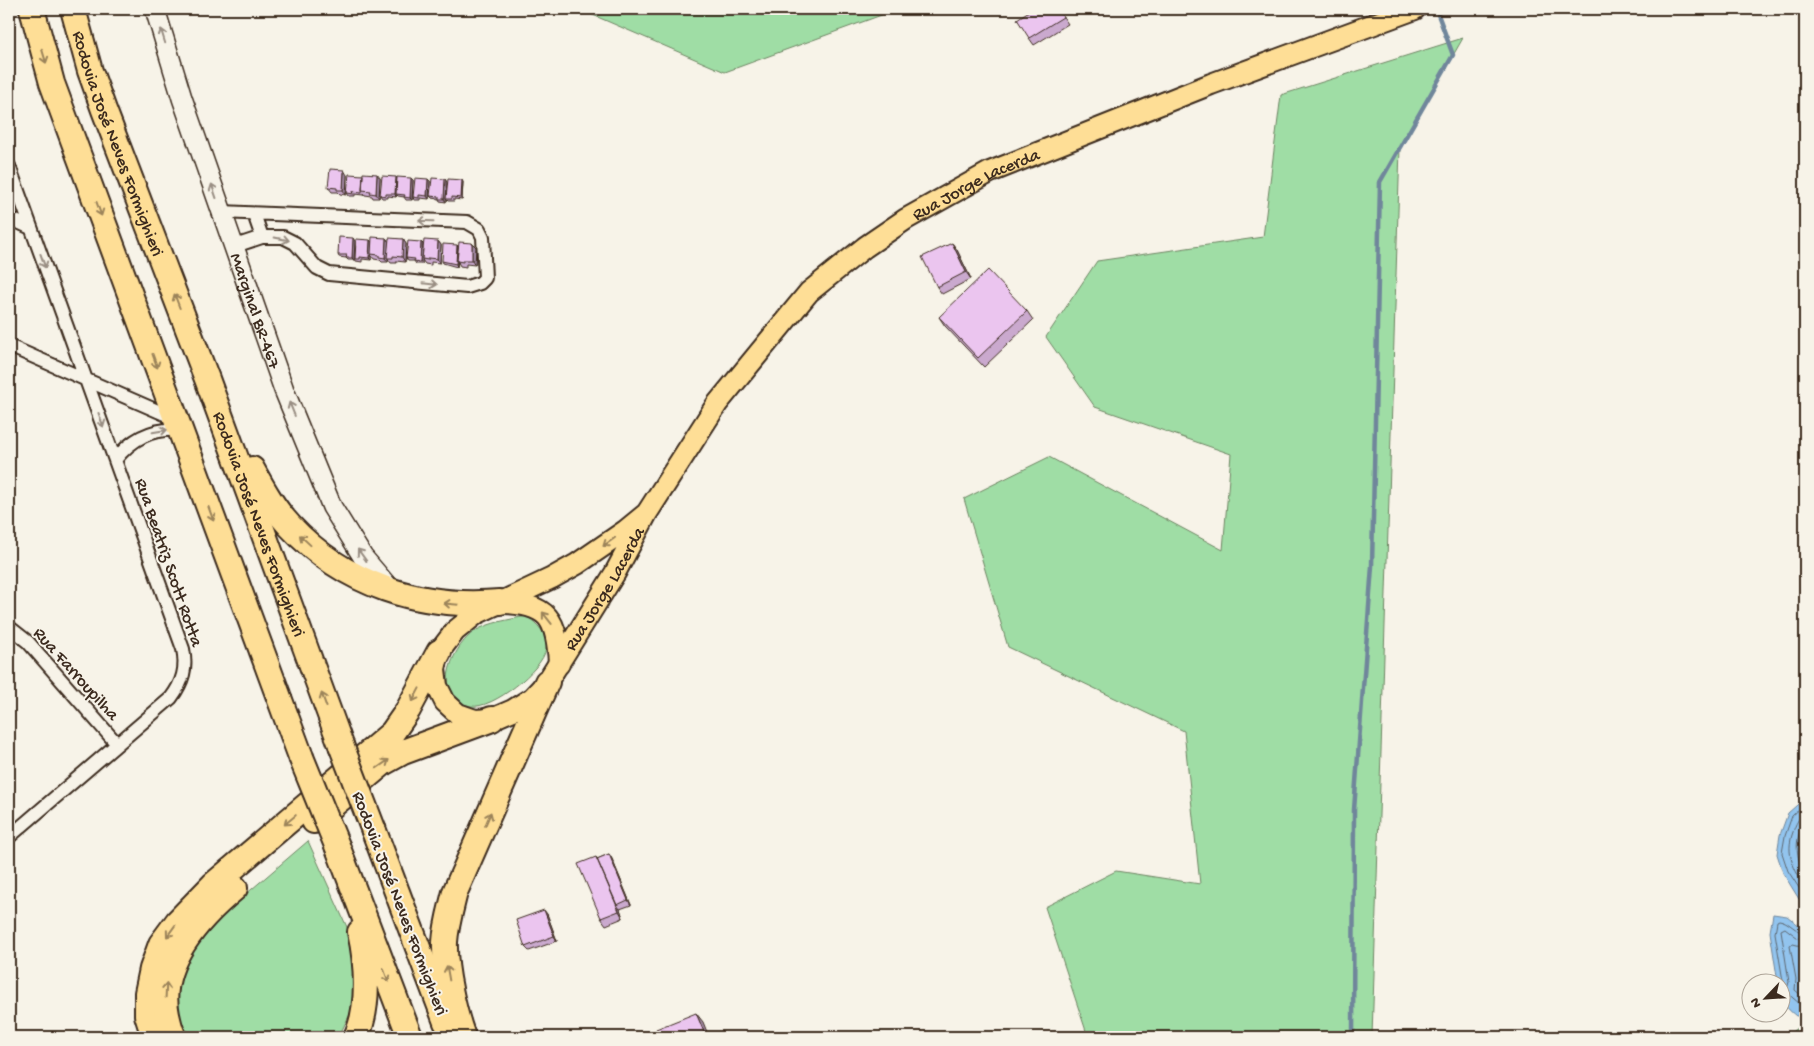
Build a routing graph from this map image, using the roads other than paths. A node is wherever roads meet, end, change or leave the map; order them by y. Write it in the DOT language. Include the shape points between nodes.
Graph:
graph roads {
  1 [pos="32,9"];
  2 [pos="73,9"];
  3 [pos="155,9"];
  4 [pos="1415,9"];
  5 [pos="9,166"];
  6 [pos="222,212"];
  7 [pos="254,214"];
  8 [pos="9,218"];
  9 [pos="31,228"];
  10 [pos="262,237"];
  11 [pos="235,246"];
  12 [pos="9,346"];
  13 [pos="207,379"];
  14 [pos="86,380"];
  15 [pos="178,424"];
  16 [pos="115,460"];
  17 [pos="647,512"];
  18 [pos="394,592"];
  19 [pos="500,602"];
  20 [pos="9,627"];
  21 [pos="439,652"];
  22 [pos="553,673"];
  23 [pos="492,719"];
  24 [pos="117,744"];
  25 [pos="9,837"];
  26 [pos="338,848"];
  27 [pos="154,1037"];
  28 [pos="174,1037"];
  29 [pos="356,1037"];
  30 [pos="410,1037"];
  31 [pos="452,1037"];
  32 [pos="463,1037"];
  1 -- 15 [label="highway, one-way" via="52,83"];
  13 -- 2 [label="highway, Rodovia José Neves Formighieri, one-way" via="104,110"];
  6 -- 3 [label="main road, Marginal BR-467, one-way"];
  4 -- 17 [label="main road, Rua Jorge Lacerda" via="1211,84 990,172 906,218 809,292 717,404"];
  5 -- 9 [label="street"];
  6 -- 7 [label="street"];
  6 -- 11 [label="main road, Marginal BR-467"];
  7 -- 10 [label="street"];
  10 -- 7 [label="street, one-way" via="283,237 295,243 318,268 329,274 467,287 480,284 485,278 483,237 479,229 467,222"];
  8 -- 9 [label="street"];
  9 -- 14 [label="street, one-way"];
  10 -- 11 [label="street"];
  18 -- 11 [label="main road, Marginal BR-467, one-way" via="362,557 332,507 284,390"];
  12 -- 14 [label="street"];
  18 -- 13 [label="highway, one-way" via="340,567 288,524 269,499 242,452"];
  31 -- 13 [label="highway, Rodovia José Neves Formighieri, one-way, bridge"];
  14 -- 15 [label="street"];
  14 -- 16 [label="street, Rua Beatriz Scott Rotta, one-way"];
  16 -- 15 [label="street, one-way" via="140,437"];
  15 -- 26 [label="highway, one-way, bridge"];
  16 -- 24 [label="street, Rua Beatriz Scott Rotta" via="183,649 185,667 172,698"];
  17 -- 19 [label="main road, Rua Jorge Lacerda, one-way" via="577,564"];
  17 -- 22 [label="main road, Rua Jorge Lacerda" via="615,573"];
  19 -- 18 [label="highway, one-way" via="442,603"];
  19 -- 21 [label="main road" via="476,614 455,631"];
  22 -- 19 [label="main road, one-way" via="558,641 553,625 541,610 522,603"];
  20 -- 24 [label="street, Rua Farroupilha" via="28,642"];
  21 -- 23 [label="main road" via="435,669 437,686 445,702 458,714 475,720"];
  21 -- 27 [label="highway, one-way" via="392,733 213,885 178,921 161,944 147,993 147,1016"];
  22 -- 23 [label="main road" via="525,702"];
  32 -- 22 [label="highway, one-way" via="447,970 445,944 448,919 455,892"];
  28 -- 23 [label="highway, one-way" via="165,1007 166,980 176,952 209,912 383,763 403,752"];
  24 -- 25 [label="street"];
  26 -- 29 [label="highway" via="360,936 365,973 366,999"];
  26 -- 30 [label="highway, one-way"];
}
